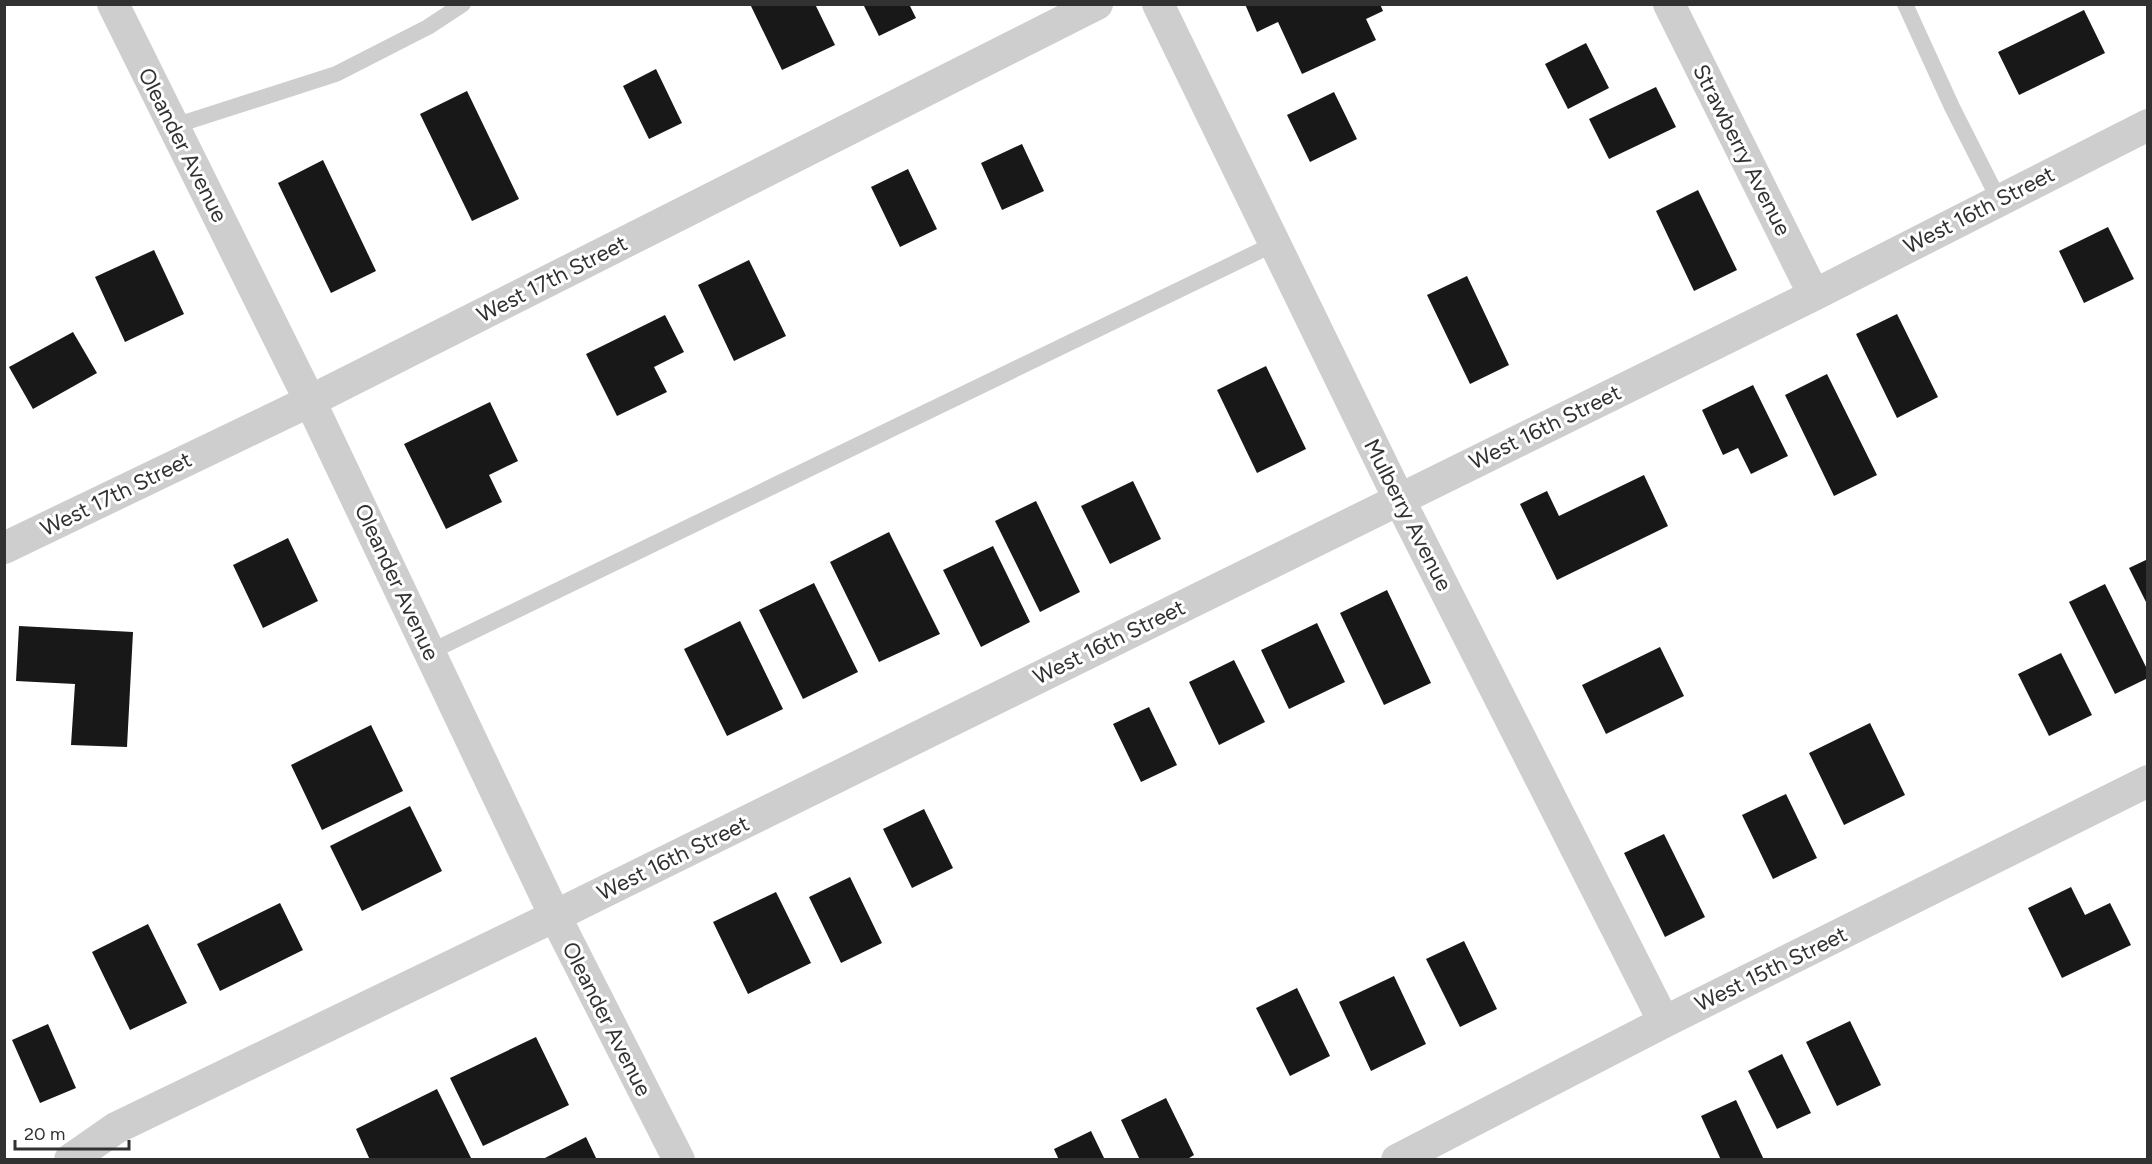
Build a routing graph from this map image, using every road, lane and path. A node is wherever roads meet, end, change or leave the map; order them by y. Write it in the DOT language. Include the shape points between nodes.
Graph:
graph roads {
  1 [pos="113,4"];
  2 [pos="463,4"];
  3 [pos="1097,4"];
  4 [pos="1158,4"];
  5 [pos="1669,4"];
  6 [pos="1905,4"];
  7 [pos="2148,124"];
  8 [pos="174,126"];
  9 [pos="2000,200"];
  10 [pos="1274,244"];
  11 [pos="1814,295"];
  12 [pos="310,400"];
  13 [pos="1399,499"];
  14 [pos="4,548"];
  15 [pos="430,652"];
  16 [pos="2148,781"];
  17 [pos="555,916"];
  18 [pos="1664,1022"];
  19 [pos="70,1160"];
  20 [pos="678,1160"];
  21 [pos="1397,1160"];
  1 -- 8 [label="street, Oleander Avenue"];
  2 -- 8 [label="lane" via="428,27 336,74"];
  3 -- 12 [label="street, West 17th Street"];
  4 -- 10 [label="street, Mulberry Avenue"];
  5 -- 11 [label="street, Strawberry Avenue"];
  6 -- 9 [label="lane" via="1952,108"];
  7 -- 9 [label="street, West 16th Street"];
  8 -- 12 [label="street, Oleander Avenue"];
  9 -- 11 [label="street, West 16th Street"];
  10 -- 13 [label="street, Mulberry Avenue"];
  10 -- 15 [label="lane"];
  11 -- 13 [label="street, West 16th Street"];
  12 -- 14 [label="street, West 17th Street"];
  12 -- 15 [label="street, Oleander Avenue"];
  13 -- 17 [label="street, West 16th Street"];
  13 -- 18 [label="street, Mulberry Avenue"];
  15 -- 17 [label="street, Oleander Avenue"];
  16 -- 18 [label="street, West 15th Street"];
  17 -- 19 [label="street, West 16th Street" via="116,1128"];
  17 -- 20 [label="street, Oleander Avenue"];
  18 -- 21 [label="street, West 15th Street"];
}
